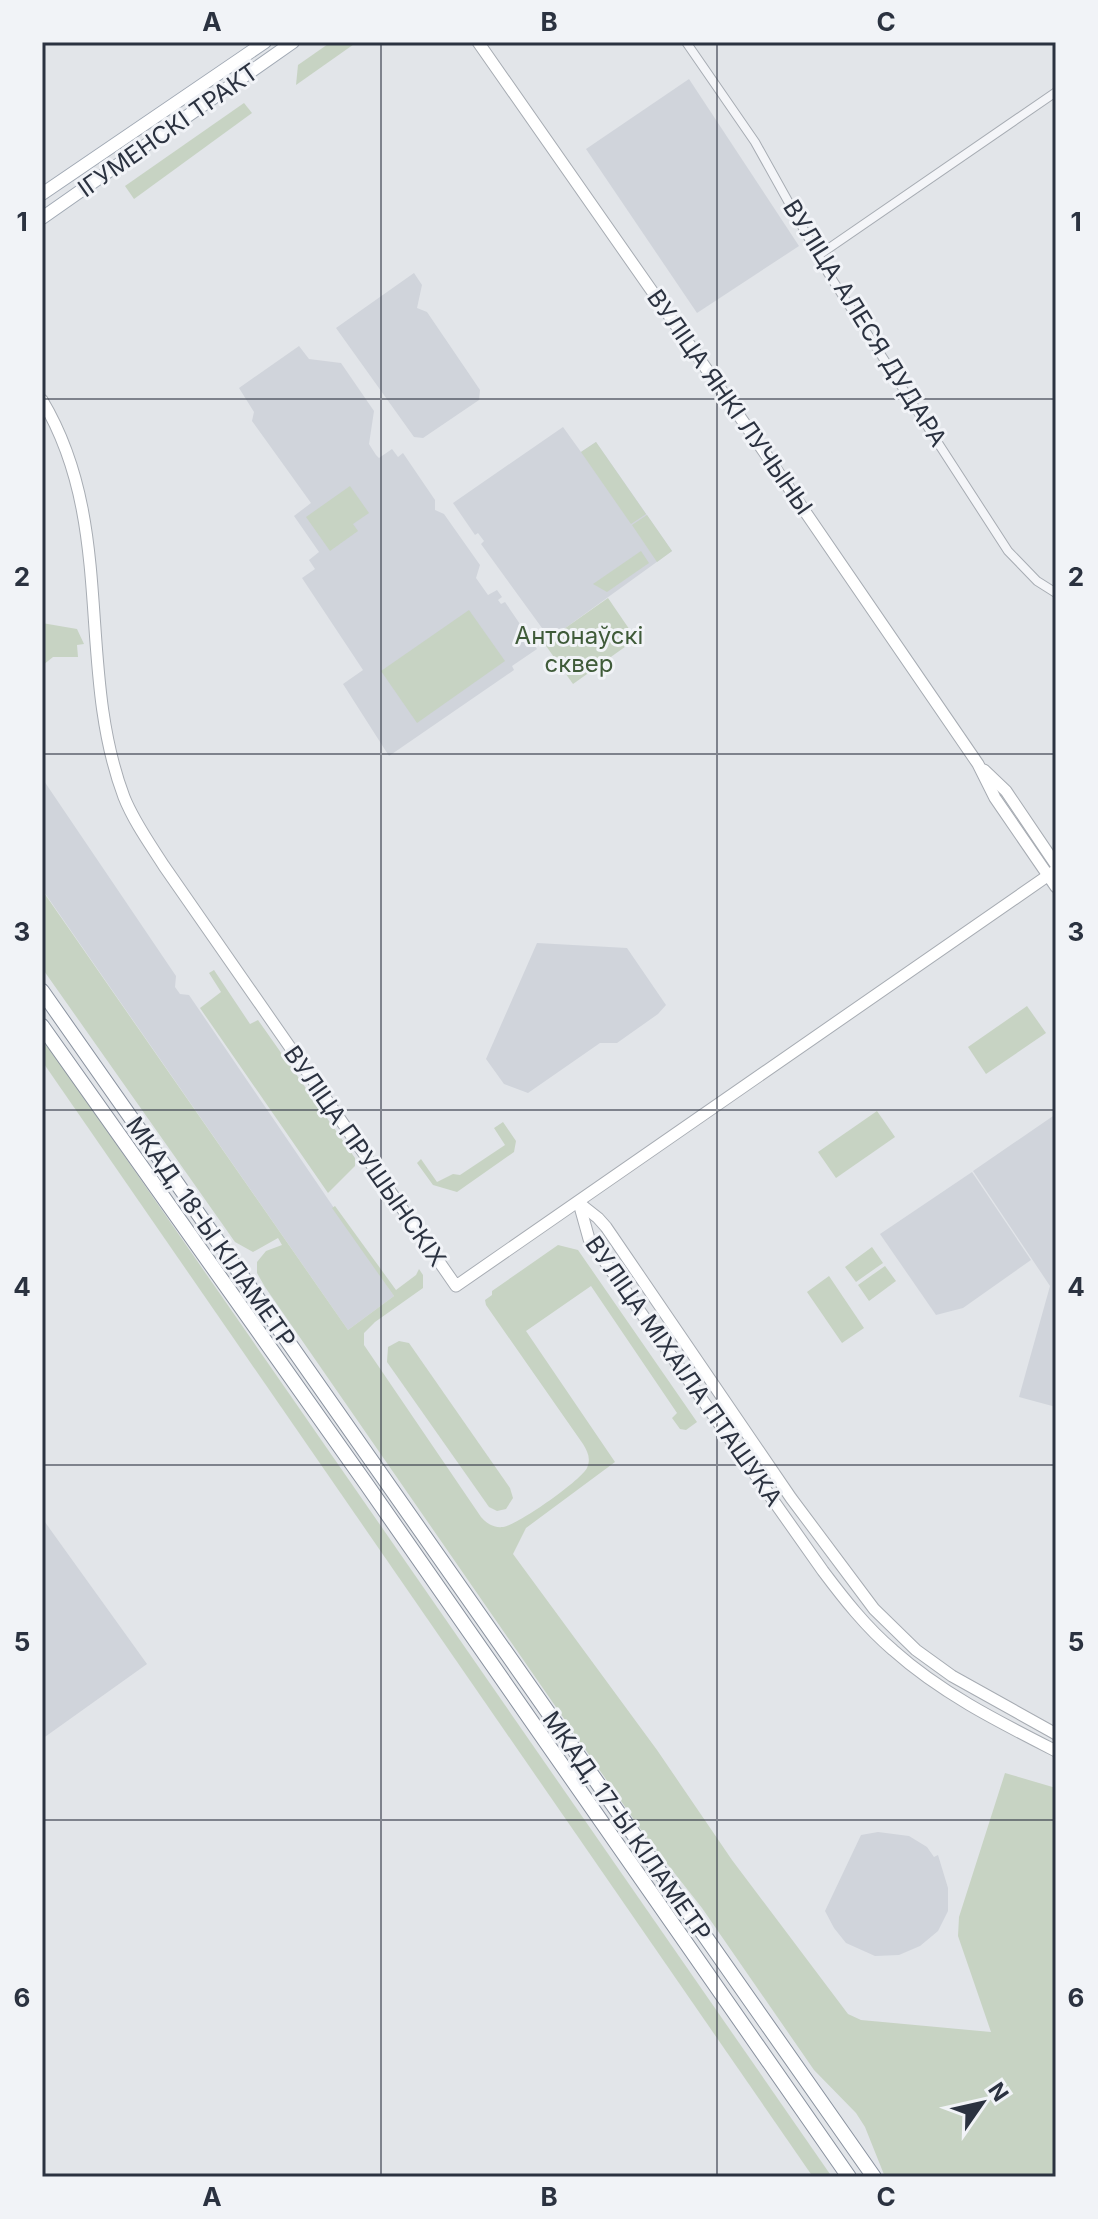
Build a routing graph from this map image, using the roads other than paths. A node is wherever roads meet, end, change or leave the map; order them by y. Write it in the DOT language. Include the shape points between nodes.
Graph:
graph roads {
  1 [pos="265,42"];
  2 [pos="293,42"];
  3 [pos="478,42"];
  4 [pos="686,42"];
  5 [pos="1056,92"];
  6 [pos="42,194"];
  7 [pos="42,218"];
  8 [pos="819,255"];
  9 [pos="42,400"];
  10 [pos="1056,593"];
  11 [pos="1053,870"];
  12 [pos="1056,887"];
  13 [pos="42,991"];
  14 [pos="42,1026"];
  15 [pos="579,1203"];
  16 [pos="381,1474"];
  17 [pos="367,1485"];
  18 [pos="1056,1734"];
  19 [pos="1056,1751"];
  20 [pos="849,2177"];
  21 [pos="874,2177"];
  1 -- 6 [label="main road, ІГУМЕНСКІ ТРАКТ"];
  2 -- 7 [label="main road, ІГУМЕНСКІ ТРАКТ"];
  3 -- 11 [label="street, ВУЛІЦА ЯНКІ ЛУЧЫНЫ" via="978,764 995,798"];
  4 -- 8 [label="street, ВУЛІЦА АЛЕСЯ ДУДАРА" via="755,142"];
  5 -- 8 [label="street"];
  8 -- 10 [label="street, ВУЛІЦА АЛЕСЯ ДУДАРА" via="1008,551"];
  9 -- 15 [label="street, ВУЛІЦА ПРУШЫНСКІХ" via="81,494 111,747 124,796 164,866 456,1286"];
  11 -- 12 [label="street, ВУЛІЦА ЯНКІ ЛУЧЫНЫ"];
  11 -- 15 [label="street, ВУЛІЦА ПРУШЫНСКІХ"];
  13 -- 16 [label="highway, МКАД, 18-Ы КІЛАМЕТР"];
  14 -- 17 [label="highway, МКАД, 18-Ы КІЛАМЕТР"];
  15 -- 18 [label="street, ВУЛІЦА МІХАІЛА ПТАШУКА" via="606,1227 791,1498 874,1609 952,1676"];
  15 -- 19 [label="street, ВУЛІЦА МІХАІЛА ПТАШУКА" via="589,1239 861,1619 921,1673"];
  16 -- 21 [label="highway, МКАД, 17-Ы КІЛАМЕТР"];
  17 -- 20 [label="highway, МКАД, 17-Ы КІЛАМЕТР"];
}
